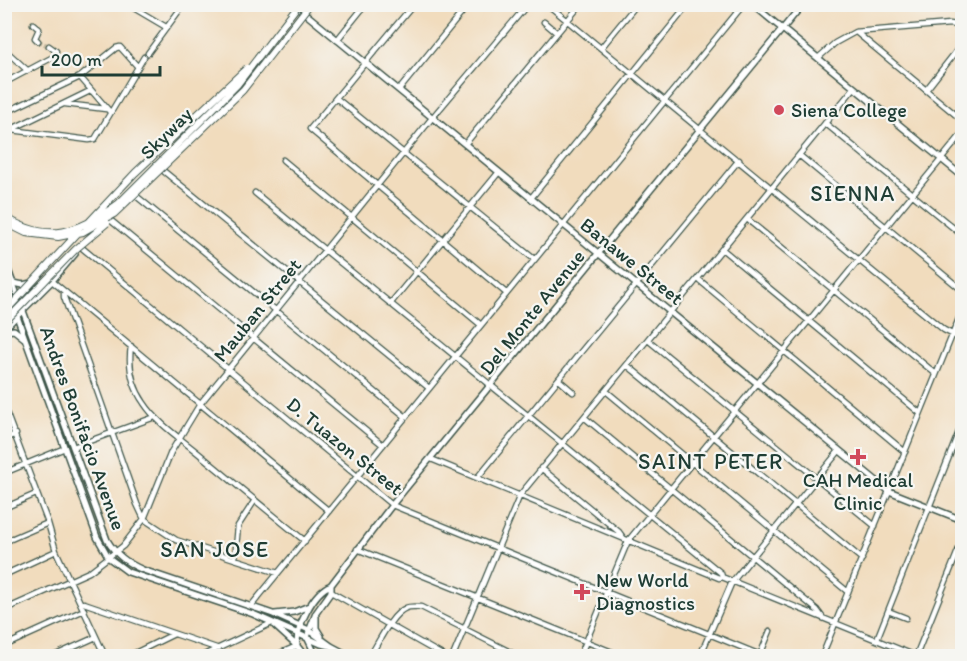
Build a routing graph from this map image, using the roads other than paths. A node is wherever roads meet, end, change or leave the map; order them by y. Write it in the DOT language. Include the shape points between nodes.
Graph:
graph roads {
  1 [pos="127,4"];
  2 [pos="184,4"];
  3 [pos="309,4"];
  4 [pos="366,4"];
  5 [pos="414,4"];
  6 [pos="469,4"];
  7 [pos="528,4"];
  8 [pos="547,4"];
  9 [pos="581,4"];
  10 [pos="637,4"];
  11 [pos="689,4"];
  12 [pos="744,4"];
  13 [pos="753,4"];
  14 [pos="803,4"];
  15 [pos="296,5"];
  16 [pos="302,12"];
  17 [pos="567,21"];
  18 [pos="544,22"];
  19 [pos="33,24"];
  20 [pos="963,26"];
  21 [pos="166,27"];
  22 [pos="783,29"];
  23 [pos="855,32"];
  24 [pos="557,33"];
  25 [pos="337,40"];
  26 [pos="38,41"];
  27 [pos="963,44"];
  28 [pos="49,46"];
  29 [pos="601,48"];
  30 [pos="4,49"];
  31 [pos="262,53"];
  32 [pos="818,58"];
  33 [pos="255,61"];
  34 [pos="366,63"];
  35 [pos="138,67"];
  36 [pos="27,70"];
  37 [pos="633,74"];
  38 [pos="80,77"];
  39 [pos="4,83"];
  40 [pos="854,88"];
  41 [pos="399,90"];
  42 [pos="926,90"];
  43 [pos="90,91"];
  44 [pos="336,98"];
  45 [pos="665,100"];
  46 [pos="65,104"];
  47 [pos="108,111"];
  48 [pos="4,113"];
  49 [pos="432,117"];
  50 [pos="193,118"];
  51 [pos="963,120"];
  52 [pos="825,123"];
  53 [pos="4,129"];
  54 [pos="12,129"];
  55 [pos="701,130"];
  56 [pos="963,134"];
  57 [pos="465,144"];
  58 [pos="159,145"];
  59 [pos="404,153"];
  60 [pos="799,156"];
  61 [pos="941,159"];
  62 [pos="283,160"];
  63 [pos="739,160"];
  64 [pos="152,167"];
  65 [pos="160,171"];
  66 [pos="499,172"];
  67 [pos="963,176"];
  68 [pos="152,180"];
  69 [pos="377,185"];
  70 [pos="772,188"];
  71 [pos="255,193"];
  72 [pos="135,195"];
  73 [pos="913,195"];
  74 [pos="531,198"];
  75 [pos="470,207"];
  76 [pos="4,216"];
  77 [pos="352,217"];
  78 [pos="109,219"];
  79 [pos="747,219"];
  80 [pos="4,221"];
  81 [pos="563,224"];
  82 [pos="886,227"];
  83 [pos="86,228"];
  84 [pos="963,235"];
  85 [pos="443,240"];
  86 [pos="81,247"];
  87 [pos="722,249"];
  88 [pos="325,250"];
  89 [pos="599,253"];
  90 [pos="4,259"];
  91 [pos="534,259"];
  92 [pos="860,260"];
  93 [pos="4,267"];
  94 [pos="417,272"];
  95 [pos="40,277"];
  96 [pos="698,279"];
  97 [pos="51,281"];
  98 [pos="299,281"];
  99 [pos="4,282"];
  100 [pos="14,283"];
  101 [pos="637,284"];
  102 [pos="963,290"];
  103 [pos="64,291"];
  104 [pos="834,291"];
  105 [pos="506,293"];
  106 [pos="19,298"];
  107 [pos="4,299"];
  108 [pos="13,304"];
  109 [pos="390,304"];
  110 [pos="23,310"];
  111 [pos="276,311"];
  112 [pos="963,311"];
  113 [pos="4,312"];
  114 [pos="671,312"];
  115 [pos="17,316"];
  116 [pos="808,320"];
  117 [pos="4,323"];
  118 [pos="480,325"];
  119 [pos="4,330"];
  120 [pos="952,335"];
  121 [pos="253,339"];
  122 [pos="963,339"];
  123 [pos="26,340"];
  124 [pos="648,340"];
  125 [pos="131,346"];
  126 [pos="783,350"];
  127 [pos="456,356"];
  128 [pos="627,365"];
  129 [pos="228,369"];
  130 [pos="936,374"];
  131 [pos="559,380"];
  132 [pos="757,383"];
  133 [pos="492,385"];
  134 [pos="429,388"];
  135 [pos="606,391"];
  136 [pos="573,392"];
  137 [pos="200,404"];
  138 [pos="4,407"];
  139 [pos="734,411"];
  140 [pos="920,413"];
  141 [pos="530,416"];
  142 [pos="155,417"];
  143 [pos="406,417"];
  144 [pos="584,417"];
  145 [pos="963,424"];
  146 [pos="111,433"];
  147 [pos="16,434"];
  148 [pos="714,436"];
  149 [pos="179,437"];
  150 [pos="4,439"];
  151 [pos="563,443"];
  152 [pos="383,445"];
  153 [pos="73,447"];
  154 [pos="65,448"];
  155 [pos="839,451"];
  156 [pos="904,452"];
  157 [pos="430,459"];
  158 [pos="692,463"];
  159 [pos="25,464"];
  160 [pos="541,468"];
  161 [pos="4,473"];
  162 [pos="358,476"];
  163 [pos="477,478"];
  164 [pos="816,479"];
  165 [pos="670,488"];
  166 [pos="890,491"];
  167 [pos="36,494"];
  168 [pos="520,495"];
  169 [pos="255,500"];
  170 [pos="796,504"];
  171 [pos="392,505"];
  172 [pos="929,507"];
  173 [pos="4,508"];
  174 [pos="329,511"];
  175 [pos="649,514"];
  176 [pos="144,519"];
  177 [pos="963,520"];
  178 [pos="48,523"];
  179 [pos="875,526"];
  180 [pos="774,531"];
  181 [pos="626,540"];
  182 [pos="305,541"];
  183 [pos="963,541"];
  184 [pos="4,542"];
  185 [pos="357,549"];
  186 [pos="498,550"];
  187 [pos="56,551"];
  188 [pos="116,553"];
  189 [pos="753,555"];
  190 [pos="109,558"];
  191 [pos="235,558"];
  192 [pos="862,559"];
  193 [pos="278,573"];
  194 [pos="4,575"];
  195 [pos="722,577"];
  196 [pos="70,581"];
  197 [pos="732,582"];
  198 [pos="331,588"];
  199 [pos="848,592"];
  200 [pos="607,593"];
  201 [pos="479,598"];
  202 [pos="81,604"];
  203 [pos="312,604"];
  204 [pos="251,606"];
  205 [pos="4,610"];
  206 [pos="84,610"];
  207 [pos="888,611"];
  208 [pos="273,614"];
  209 [pos="316,614"];
  210 [pos="824,618"];
  211 [pos="906,618"];
  212 [pos="272,623"];
  213 [pos="836,624"];
  214 [pos="389,625"];
  215 [pos="301,626"];
  216 [pos="309,630"];
  217 [pos="465,630"];
  218 [pos="770,631"];
  219 [pos="174,633"];
  220 [pos="298,633"];
  221 [pos="708,634"];
  222 [pos="96,637"];
  223 [pos="307,637"];
  224 [pos="877,639"];
  225 [pos="323,642"];
  226 [pos="587,642"];
  227 [pos="4,646"];
  228 [pos="297,646"];
  229 [pos="219,649"];
  230 [pos="314,653"];
  231 [pos="761,656"];
  232 [pos="916,656"];
  233 [pos="54,657"];
  234 [pos="105,657"];
  235 [pos="129,657"];
  236 [pos="202,657"];
  237 [pos="274,657"];
  238 [pos="305,657"];
  239 [pos="350,657"];
  240 [pos="370,657"];
  241 [pos="444,657"];
  242 [pos="453,657"];
  243 [pos="518,657"];
  244 [pos="580,657"];
  245 [pos="622,657"];
  246 [pos="700,657"];
  247 [pos="822,657"];
  1 -- 21 [label="street"];
  2 -- 21 [label="street"];
  3 -- 16 [label="main road"];
  3 -- 68 [label="highway, Skyway, bridge" via="249,83"];
  4 -- 25 [label="street"];
  5 -- 34 [label="street"];
  6 -- 41 [label="street"];
  7 -- 49 [label="street, Mauban Street"];
  8 -- 17 [label="street"];
  9 -- 17 [label="street"];
  10 -- 29 [label="street"];
  11 -- 37 [label="street"];
  12 -- 45 [label="street"];
  13 -- 22 [label="main road"];
  14 -- 22 [label="main road, Del Monte Avenue"];
  15 -- 16 [label="main road, Banawe Street"];
  15 -- 31 [label="highway, Skyway, bridge"];
  15 -- 33 [label="main road"];
  16 -- 25 [label="main road, Banawe Street"];
  16 -- 65 [label="main road" via="254,75"];
  17 -- 24 [label="street"];
  17 -- 29 [label="street"];
  18 -- 24 [label="street"];
  19 -- 26 [label="street" via="39,29 35,38"];
  20 -- 23 [label="street"];
  21 -- 35 [label="street"];
  22 -- 32 [label="main road"];
  22 -- 55 [label="main road, Del Monte Avenue"];
  23 -- 32 [label="street"];
  23 -- 42 [label="street"];
  24 -- 57 [label="street"];
  25 -- 34 [label="main road, Banawe Street"];
  27 -- 42 [label="street"];
  28 -- 36 [label="street" via="56,55"];
  29 -- 37 [label="street"];
  30 -- 36 [label="street"];
  31 -- 50 [label="highway, Skyway, bridge"];
  31 -- 76 [label="highway, Skyway, bridge" via="222,101 118,204 92,223 47,232 24,227"];
  32 -- 40 [label="main road"];
  33 -- 64 [label="main road"];
  33 -- 83 [label="main road" via="97,212"];
  34 -- 41 [label="main road, Banawe Street"];
  34 -- 44 [label="street"];
  35 -- 38 [label="street" via="116,48"];
  35 -- 47 [label="street"];
  36 -- 39 [label="street"];
  37 -- 45 [label="street"];
  37 -- 74 [label="street"];
  38 -- 43 [label="street"];
  38 -- 48 [label="street"];
  40 -- 52 [label="street"];
  40 -- 61 [label="main road"];
  41 -- 49 [label="main road, Banawe Street"];
  42 -- 51 [label="street"];
  43 -- 46 [label="street"];
  43 -- 47 [label="street"];
  44 -- 59 [label="street"];
  44 -- 69 [label="street" via="309,129"];
  45 -- 55 [label="street"];
  45 -- 81 [label="street"];
  46 -- 47 [label="street"];
  46 -- 54 [label="street"];
  47 -- 54 [label="street" via="95,139"];
  49 -- 57 [label="main road, Banawe Street"];
  49 -- 59 [label="street, Mauban Street"];
  50 -- 58 [label="highway, bridge"];
  50 -- 113 [label="highway, Skyway, bridge" via="135,173"];
  52 -- 60 [label="street"];
  52 -- 73 [label="street"];
  53 -- 54 [label="street"];
  55 -- 63 [label="street"];
  55 -- 89 [label="main road, Del Monte Avenue"];
  56 -- 61 [label="street"];
  57 -- 66 [label="main road, Banawe Street"];
  59 -- 69 [label="street, Mauban Street"];
  59 -- 75 [label="street"];
  60 -- 70 [label="street"];
  60 -- 82 [label="street"];
  61 -- 67 [label="main road"];
  61 -- 73 [label="street"];
  62 -- 77 [label="street"];
  63 -- 70 [label="street"];
  63 -- 101 [label="street"];
  64 -- 65 [label="main road"];
  64 -- 83 [label="main road"];
  65 -- 72 [label="main road"];
  65 -- 98 [label="street"];
  66 -- 74 [label="main road, Banawe Street"];
  66 -- 75 [label="street"];
  68 -- 80 [label="highway, Skyway, bridge" via="114,214 83,232 46,237 26,233"];
  68 -- 117 [label="highway, Skyway, bridge" via="124,211 76,249"];
  69 -- 77 [label="street, Mauban Street"];
  69 -- 85 [label="street"];
  70 -- 79 [label="street"];
  70 -- 92 [label="street"];
  71 -- 88 [label="street"];
  72 -- 78 [label="main road"];
  72 -- 111 [label="street"];
  73 -- 82 [label="street"];
  73 -- 84 [label="street"];
  74 -- 81 [label="main road, Banawe Street"];
  75 -- 85 [label="street"];
  75 -- 91 [label="street"];
  77 -- 88 [label="street, Mauban Street"];
  77 -- 94 [label="street"];
  78 -- 86 [label="main road"];
  78 -- 121 [label="street"];
  79 -- 87 [label="street"];
  79 -- 104 [label="street"];
  80 -- 83 [label="main road" via="41,234 73,234"];
  81 -- 89 [label="main road, Banawe Street"];
  81 -- 91 [label="street"];
  82 -- 92 [label="street"];
  82 -- 102 [label="street"];
  83 -- 95 [label="main road"];
  85 -- 94 [label="street"];
  85 -- 105 [label="street"];
  86 -- 97 [label="main road"];
  86 -- 129 [label="street, D. Tuazon Street"];
  87 -- 96 [label="street"];
  87 -- 116 [label="street"];
  88 -- 98 [label="street, Mauban Street"];
  88 -- 109 [label="street"];
  89 -- 101 [label="main road, Banawe Street"];
  89 -- 133 [label="main road, Del Monte Avenue"];
  90 -- 100 [label="main road, Andres Bonifacio Avenue"];
  91 -- 105 [label="street"];
  92 -- 104 [label="street"];
  92 -- 120 [label="street"];
  93 -- 107 [label="highway, bridge"];
  94 -- 109 [label="street"];
  94 -- 118 [label="street"];
  95 -- 100 [label="main road" via="28,284"];
  95 -- 106 [label="main road"];
  96 -- 114 [label="street"];
  96 -- 126 [label="street"];
  97 -- 103 [label="street"];
  97 -- 110 [label="main road"];
  98 -- 111 [label="street, Mauban Street"];
  98 -- 134 [label="street"];
  99 -- 108 [label="main road, Andres Bonifacio Avenue"];
  100 -- 106 [label="main road, Andres Bonifacio Avenue"];
  101 -- 114 [label="main road, Banawe Street"];
  101 -- 131 [label="street"];
  103 -- 125 [label="street"];
  103 -- 146 [label="street"];
  104 -- 116 [label="street"];
  104 -- 130 [label="street"];
  105 -- 118 [label="street"];
  106 -- 108 [label="main road"];
  106 -- 110 [label="main road, Andres Bonifacio Avenue"];
  108 -- 113 [label="main road"];
  108 -- 115 [label="main road, Andres Bonifacio Avenue"];
  109 -- 127 [label="street"];
  110 -- 115 [label="main road"];
  110 -- 153 [label="main road, Andres Bonifacio Avenue"];
  111 -- 121 [label="street, Mauban Street"];
  111 -- 143 [label="street"];
  112 -- 120 [label="street"];
  114 -- 124 [label="street"];
  114 -- 132 [label="main road, Banawe Street"];
  115 -- 119 [label="main road"];
  115 -- 123 [label="main road, Andres Bonifacio Avenue"];
  116 -- 126 [label="street"];
  116 -- 140 [label="street"];
  118 -- 127 [label="street"];
  119 -- 123 [label="main road" via="14,330"];
  120 -- 122 [label="street"];
  120 -- 130 [label="street"];
  121 -- 129 [label="street, Mauban Street"];
  121 -- 152 [label="street"];
  123 -- 154 [label="main road, Andres Bonifacio Avenue"];
  124 -- 128 [label="street"];
  124 -- 139 [label="street"];
  125 -- 137 [label="street"];
  125 -- 142 [label="street" via="129,361 134,385"];
  126 -- 132 [label="street"];
  126 -- 156 [label="street"];
  127 -- 133 [label="street"];
  127 -- 134 [label="street"];
  128 -- 135 [label="street"];
  128 -- 148 [label="street"];
  129 -- 137 [label="street, Mauban Street"];
  129 -- 162 [label="street, D. Tuazon Street"];
  130 -- 140 [label="street"];
  131 -- 136 [label="street"];
  131 -- 141 [label="street"];
  132 -- 139 [label="street"];
  132 -- 155 [label="main road, Banawe Street"];
  133 -- 141 [label="street"];
  133 -- 157 [label="main road, Del Monte Avenue"];
  134 -- 143 [label="street"];
  135 -- 144 [label="street"];
  135 -- 158 [label="street"];
  137 -- 149 [label="street, Mauban Street"];
  137 -- 174 [label="street"];
  138 -- 147 [label="street"];
  139 -- 148 [label="street"];
  139 -- 164 [label="street"];
  140 -- 156 [label="street"];
  141 -- 151 [label="street"];
  141 -- 163 [label="street"];
  142 -- 146 [label="street"];
  142 -- 149 [label="street"];
  143 -- 152 [label="street"];
  144 -- 151 [label="street"];
  144 -- 165 [label="street"];
  145 -- 172 [label="street"];
  146 -- 153 [label="street"];
  146 -- 176 [label="street"];
  147 -- 150 [label="street"];
  147 -- 159 [label="street"];
  148 -- 158 [label="street"];
  148 -- 170 [label="street"];
  149 -- 169 [label="street"];
  149 -- 176 [label="street, Mauban Street"];
  151 -- 160 [label="street"];
  151 -- 175 [label="street"];
  152 -- 162 [label="street"];
  153 -- 188 [label="main road, Andres Bonifacio Avenue" via="107,540"];
  154 -- 159 [label="street"];
  154 -- 190 [label="main road, Andres Bonifacio Avenue"];
  155 -- 164 [label="street"];
  155 -- 166 [label="main road, Banawe Street"];
  156 -- 166 [label="street"];
  157 -- 163 [label="street"];
  157 -- 171 [label="main road, Del Monte Avenue"];
  158 -- 165 [label="street"];
  158 -- 180 [label="street"];
  159 -- 161 [label="street"];
  159 -- 167 [label="street"];
  160 -- 168 [label="street"];
  160 -- 181 [label="street"];
  162 -- 171 [label="street, D. Tuazon Street"];
  162 -- 174 [label="street"];
  163 -- 168 [label="street"];
  164 -- 170 [label="street"];
  164 -- 179 [label="street"];
  165 -- 175 [label="street"];
  165 -- 189 [label="street"];
  166 -- 172 [label="main road, Banawe Street"];
  166 -- 179 [label="street"];
  167 -- 173 [label="street"];
  167 -- 178 [label="street"];
  168 -- 181 [label="street"];
  168 -- 186 [label="street"];
  169 -- 182 [label="street"];
  169 -- 191 [label="street" via="238,526"];
  170 -- 180 [label="street"];
  170 -- 192 [label="street"];
  171 -- 185 [label="main road, Del Monte Avenue"];
  171 -- 186 [label="street, D. Tuazon Street"];
  172 -- 177 [label="main road, Banawe Street"];
  172 -- 207 [label="street"];
  174 -- 182 [label="street"];
  175 -- 181 [label="street"];
  175 -- 195 [label="street"];
  176 -- 188 [label="street, Mauban Street"];
  176 -- 191 [label="street" via="176,540"];
  178 -- 184 [label="street"];
  178 -- 187 [label="street"];
  179 -- 192 [label="street"];
  180 -- 189 [label="street"];
  180 -- 199 [label="street"];
  181 -- 195 [label="street"];
  181 -- 200 [label="street"];
  182 -- 193 [label="street"];
  183 -- 232 [label="street"];
  185 -- 198 [label="main road, Del Monte Avenue"];
  185 -- 201 [label="street"];
  186 -- 200 [label="street, D. Tuazon Street"];
  186 -- 201 [label="street"];
  187 -- 194 [label="street"];
  187 -- 196 [label="street"];
  188 -- 190 [label="street, Mauban Street"];
  188 -- 204 [label="main road, Andres Bonifacio Avenue" via="143,570"];
  189 -- 197 [label="street"];
  189 -- 210 [label="street"];
  190 -- 196 [label="street, Mauban Street"];
  190 -- 212 [label="main road, Andres Bonifacio Avenue" via="140,577"];
  191 -- 193 [label="street"];
  192 -- 199 [label="street"];
  193 -- 204 [label="street"];
  195 -- 197 [label="street"];
  196 -- 202 [label="street"];
  196 -- 205 [label="street, Mauban Street"];
  197 -- 210 [label="street"];
  197 -- 221 [label="street"];
  198 -- 203 [label="main road, Del Monte Avenue" via="325,587"];
  198 -- 209 [label="main road, Del Monte Avenue"];
  198 -- 214 [label="street"];
  199 -- 213 [label="street"];
  200 -- 221 [label="street, D. Tuazon Street"];
  200 -- 226 [label="street"];
  201 -- 217 [label="street"];
  201 -- 226 [label="street"];
  202 -- 206 [label="street"];
  202 -- 219 [label="street"];
  203 -- 208 [label="main road" via="301,611"];
  203 -- 215 [label="main road, Del Monte Avenue"];
  204 -- 208 [label="main road, Andres Bonifacio Avenue"];
  206 -- 222 [label="street"];
  206 -- 227 [label="street"];
  207 -- 211 [label="street"];
  207 -- 224 [label="street"];
  208 -- 215 [label="main road, Andres Bonifacio Avenue"];
  209 -- 216 [label="main road, Del Monte Avenue"];
  209 -- 225 [label="main road" via="316,628"];
  210 -- 213 [label="street"];
  212 -- 220 [label="main road, Andres Bonifacio Avenue"];
  212 -- 228 [label="main road"];
  212 -- 229 [label="street"];
  213 -- 224 [label="street"];
  213 -- 247 [label="street"];
  214 -- 217 [label="street" via="407,607 421,607"];
  214 -- 240 [label="street"];
  214 -- 241 [label="street"];
  215 -- 216 [label="main road, Andres Bonifacio Avenue"];
  215 -- 220 [label="main road"];
  216 -- 223 [label="main road"];
  216 -- 225 [label="main road, Andres Bonifacio Avenue"];
  217 -- 242 [label="street"];
  217 -- 243 [label="street"];
  218 -- 231 [label="street"];
  219 -- 229 [label="street"];
  219 -- 235 [label="street"];
  220 -- 223 [label="main road, Andres Bonifacio Avenue"];
  220 -- 228 [label="main road"];
  221 -- 231 [label="street, D. Tuazon Street"];
  221 -- 246 [label="street"];
  222 -- 233 [label="street"];
  222 -- 234 [label="street"];
  223 -- 225 [label="main road, Andres Bonifacio Avenue"];
  223 -- 230 [label="main road"];
  224 -- 232 [label="street"];
  225 -- 230 [label="main road"];
  225 -- 239 [label="main road"];
  226 -- 244 [label="street"];
  226 -- 245 [label="street"];
  228 -- 237 [label="street"];
  228 -- 238 [label="main road"];
  229 -- 236 [label="street"];
}
